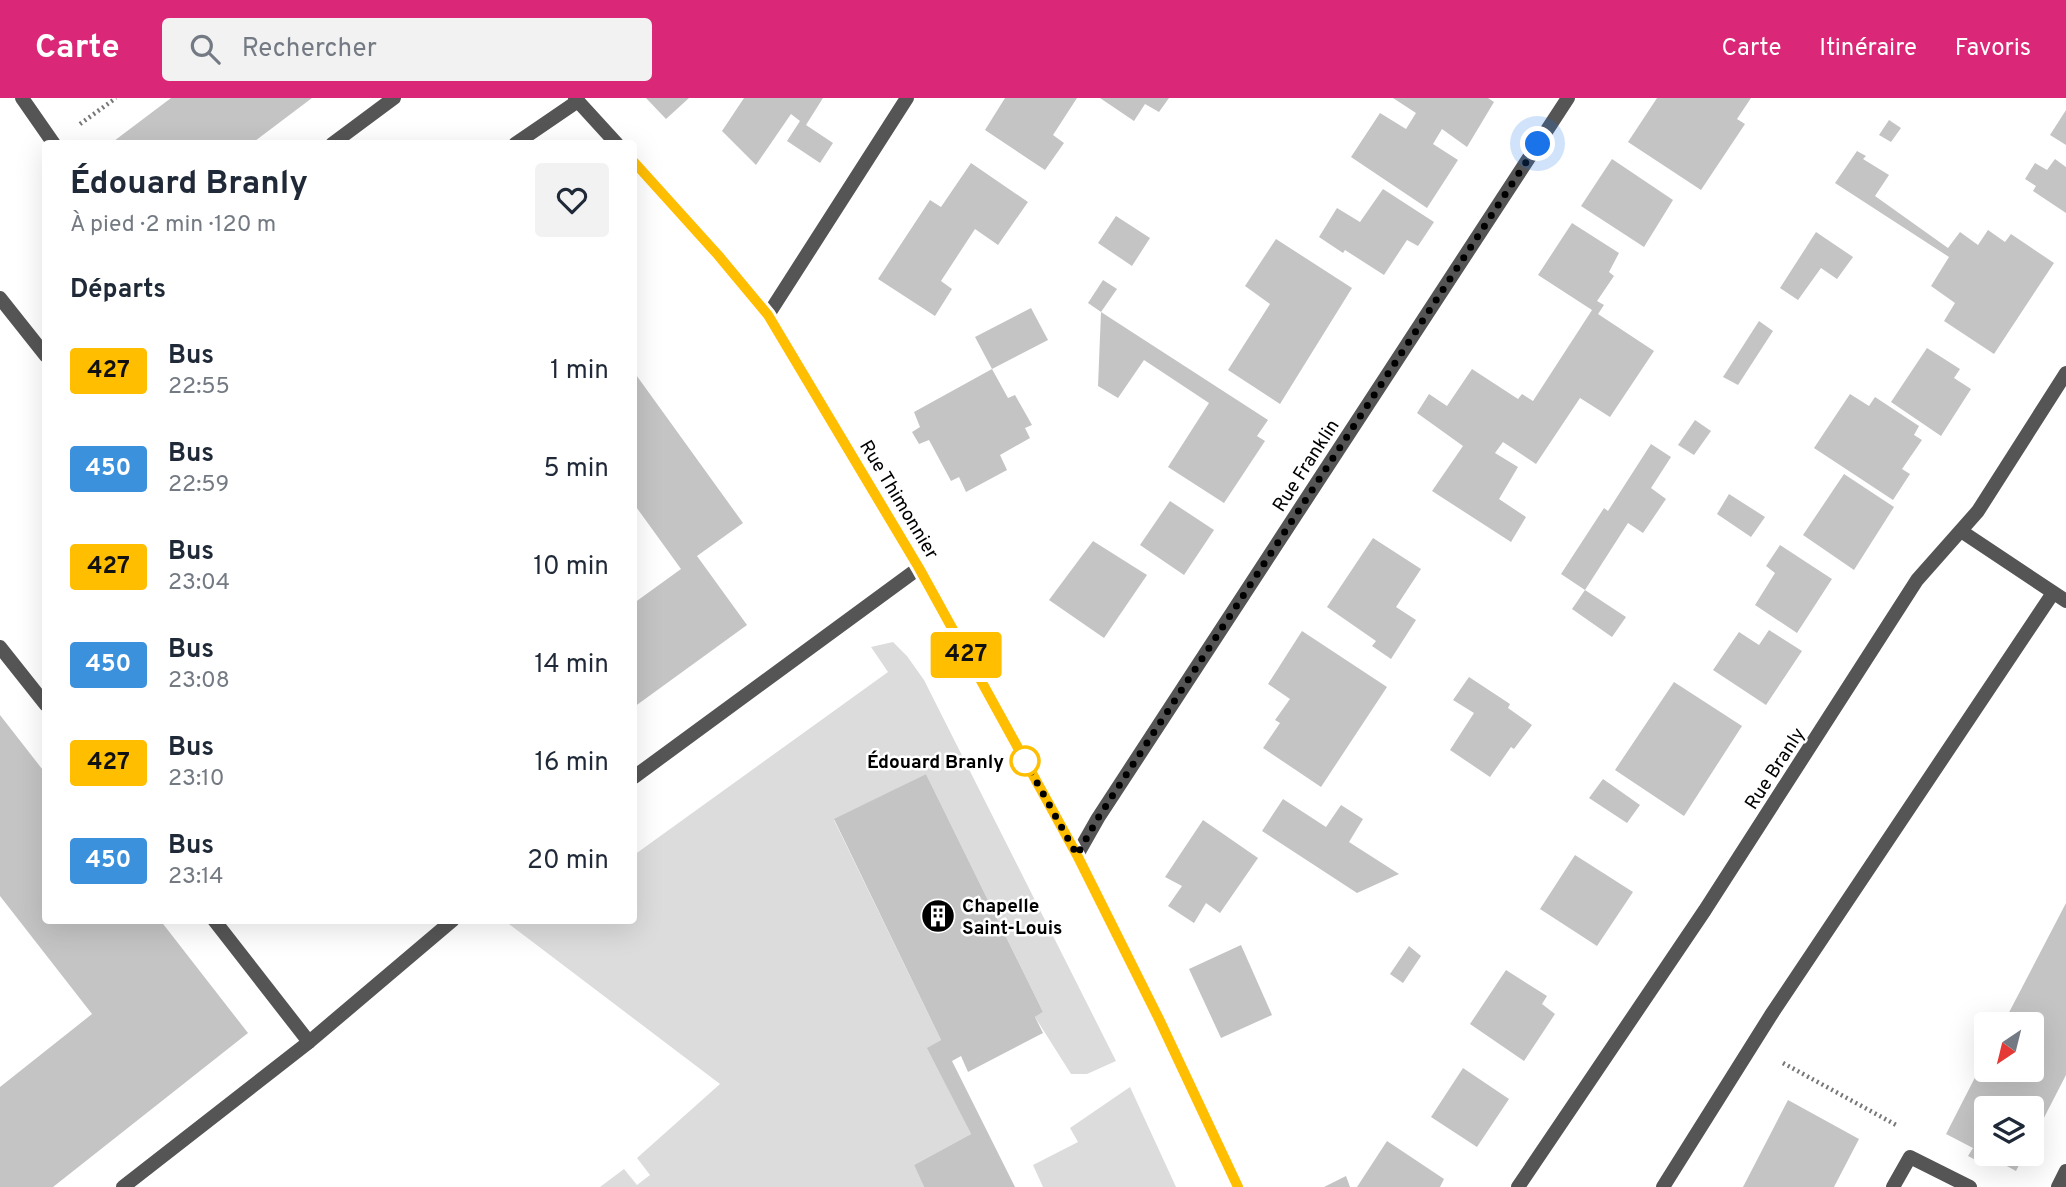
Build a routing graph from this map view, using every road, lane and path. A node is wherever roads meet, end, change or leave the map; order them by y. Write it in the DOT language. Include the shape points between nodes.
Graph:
graph roads {
  1 [pos="22,98"];
  2 [pos="394,98"];
  3 [pos="907,98"];
  4 [pos="1568,98"];
  5 [pos="576,100"];
  6 [pos="51,140"];
  7 [pos="337,140"];
  8 [pos="521,140"];
  9 [pos="613,140"];
  10 [pos="637,165"];
  11 [pos="0,298"];
  12 [pos="768,315"];
  13 [pos="42,351"];
  14 [pos="2066,373"];
  15 [pos="1961,531"];
  16 [pos="919,568"];
  17 [pos="2053,593"];
  18 [pos="2066,601"];
  19 [pos="0,647"];
  20 [pos="42,700"];
  21 [pos="637,775"];
  22 [pos="1077,855"];
  23 [pos="217,924"];
  24 [pos="448,924"];
  25 [pos="309,1042"];
  26 [pos="1751,1046"];
  27 [pos="1910,1157"];
  28 [pos="2066,1171"];
  29 [pos="123,1187"];
  30 [pos="1238,1187"];
  31 [pos="1518,1187"];
  32 [pos="1663,1187"];
  33 [pos="1894,1187"];
  34 [pos="1970,1187"];
  35 [pos="2057,1187"];
  1 -- 6 [label="street"];
  2 -- 7 [label="street"];
  3 -- 12 [label="street"];
  4 -- 22 [label="street, Rue Franklin"];
  5 -- 8 [label="street"];
  5 -- 9 [label="street"];
  10 -- 12 [label="street, Rue Thimonnier"];
  11 -- 13 [label="street"];
  12 -- 16 [label="street, Rue Thimonnier"];
  14 -- 15 [label="street, Rue Branly"];
  15 -- 17 [label="street"];
  15 -- 31 [label="street, Rue Branly" via="1917,580 1705,910"];
  16 -- 21 [label="street"];
  16 -- 22 [label="street, Rue Thimonnier"];
  17 -- 18 [label="street"];
  17 -- 26 [label="street"];
  19 -- 20 [label="street"];
  22 -- 30 [label="street, Rue Thimonnier"];
  23 -- 25 [label="street"];
  24 -- 25 [label="street"];
  25 -- 29 [label="street"];
  26 -- 27 [label="path" via="1901,1128"];
  26 -- 32 [label="street"];
  27 -- 33 [label="street"];
  27 -- 34 [label="street"];
  28 -- 35 [label="street"];
}
